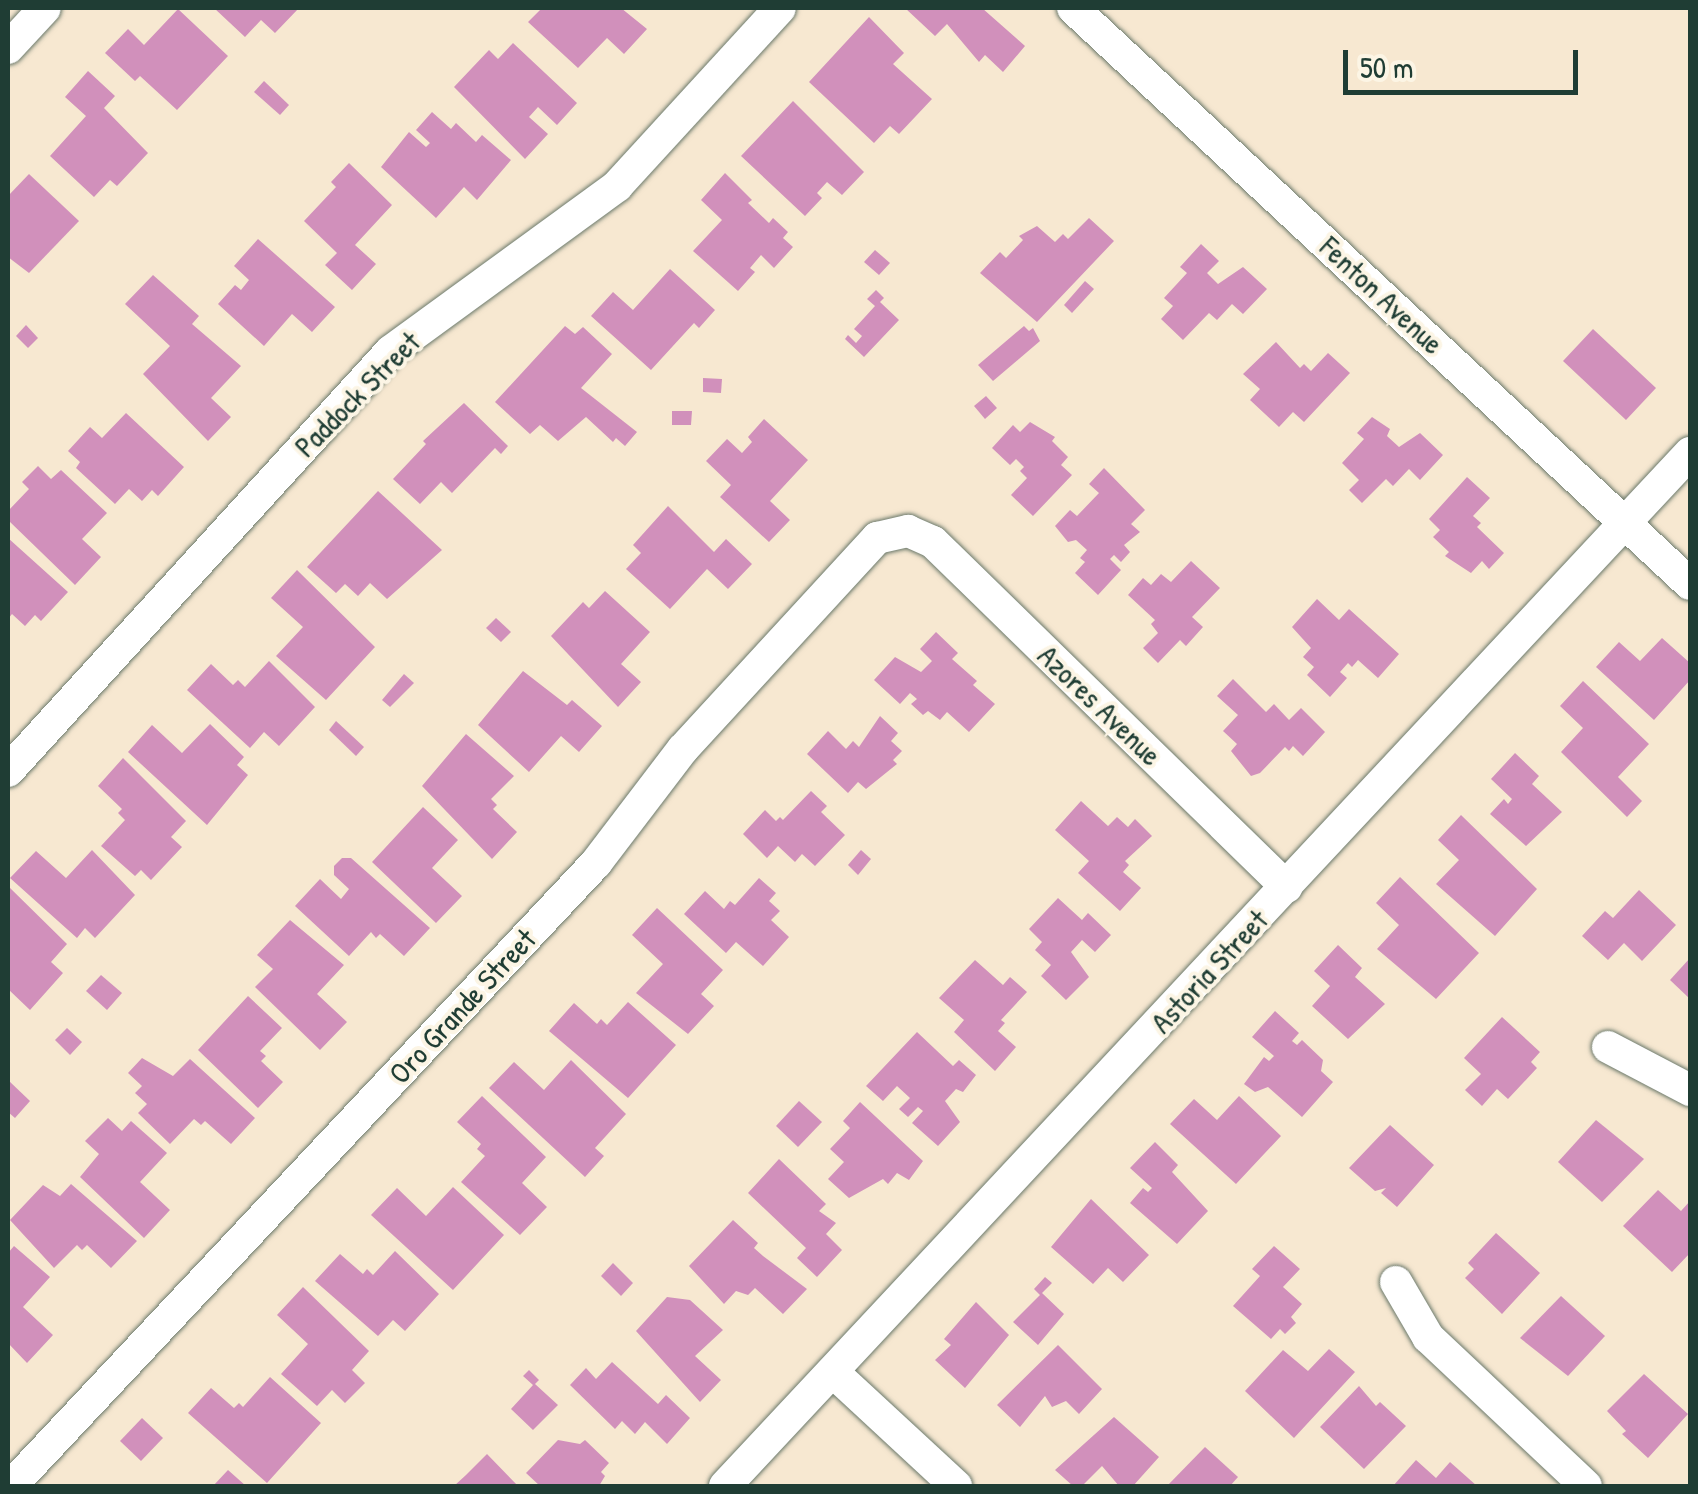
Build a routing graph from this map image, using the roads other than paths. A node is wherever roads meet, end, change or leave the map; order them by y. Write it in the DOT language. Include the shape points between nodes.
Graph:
graph roads {
  1 [pos="45,8"];
  2 [pos="780,8"];
  3 [pos="1073,8"];
  4 [pos="8,48"];
  5 [pos="1690,453"];
  6 [pos="1626,522"];
  7 [pos="908,531"];
  8 [pos="1690,584"];
  9 [pos="8,771"];
  10 [pos="1286,887"];
  11 [pos="1608,1047"];
  12 [pos="1690,1090"];
  13 [pos="1396,1282"];
  14 [pos="833,1372"];
  15 [pos="12,1486"];
  16 [pos="725,1486"];
  17 [pos="956,1486"];
  18 [pos="1586,1486"];
  1 -- 4 [label="street"];
  2 -- 9 [label="street, Paddock Street" via="617,186 391,350"];
  3 -- 6 [label="street, Fenton Avenue"];
  5 -- 6 [label="street, Astoria Street"];
  6 -- 8 [label="street, Fenton Avenue"];
  6 -- 10 [label="street, Astoria Street"];
  7 -- 10 [label="street, Azores Avenue" via="934,542"];
  7 -- 15 [label="street, Oro Grande Street" via="877,538 682,749 596,863"];
  10 -- 14 [label="street, Astoria Street"];
  11 -- 12 [label="street"];
  13 -- 18 [label="street" via="1428,1337"];
  14 -- 16 [label="street, Astoria Street"];
  14 -- 17 [label="street"];
}
